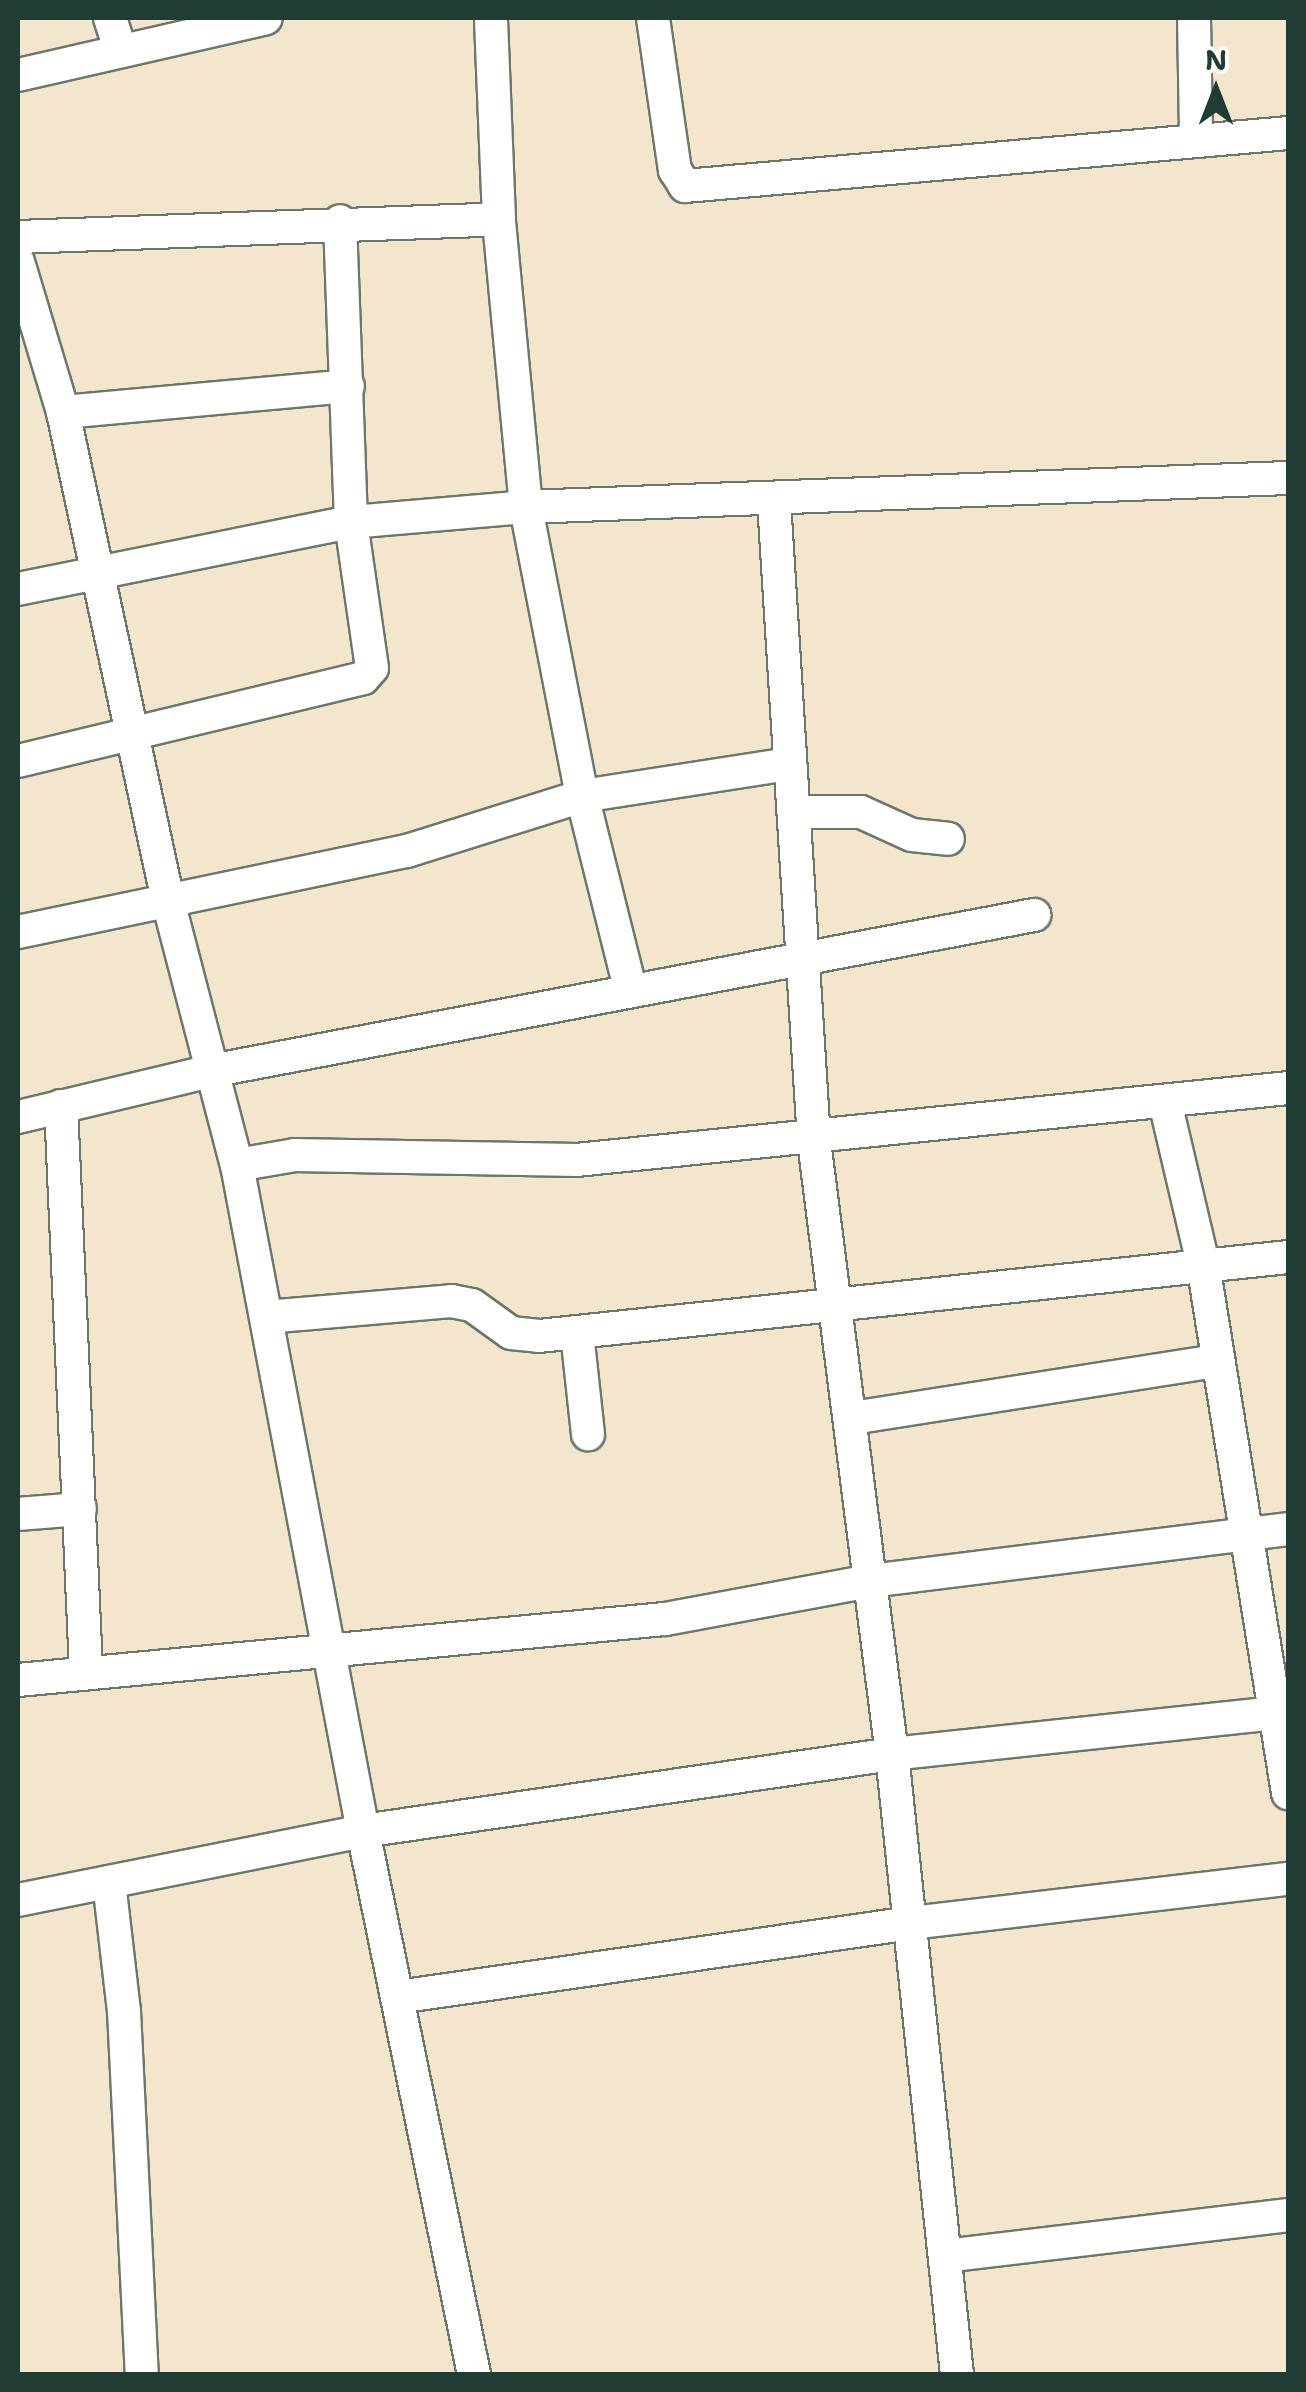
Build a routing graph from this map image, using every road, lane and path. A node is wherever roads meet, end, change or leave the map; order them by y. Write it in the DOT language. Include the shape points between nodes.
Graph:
graph roads {
  1 [pos="266,18"];
  2 [pos="491,18"];
  3 [pos="654,18"];
  4 [pos="1194,18"];
  5 [pos="115,32"];
  6 [pos="18,75"];
  7 [pos="1288,132"];
  8 [pos="1196,138"];
  9 [pos="499,219"];
  10 [pos="340,221"];
  11 [pos="18,238"];
  12 [pos="18,262"];
  13 [pos="348,386"];
  14 [pos="62,412"];
  15 [pos="1288,478"];
  16 [pos="774,501"];
  17 [pos="526,508"];
  18 [pos="351,522"];
  19 [pos="94,570"];
  20 [pos="18,589"];
  21 [pos="131,733"];
  22 [pos="18,760"];
  23 [pos="788,764"];
  24 [pos="582,796"];
  25 [pos="795,812"];
  26 [pos="948,839"];
  27 [pos="168,901"];
  28 [pos="1034,915"];
  29 [pos="18,932"];
  30 [pos="800,960"];
  31 [pos="630,988"];
  32 [pos="216,1070"];
  33 [pos="1288,1088"];
  34 [pos="1164,1102"];
  35 [pos="61,1106"];
  36 [pos="18,1116"];
  37 [pos="814,1141"];
  38 [pos="238,1165"];
  39 [pos="1288,1257"];
  40 [pos="1203,1264"];
  41 [pos="838,1307"];
  42 [pos="266,1317"];
  43 [pos="577,1333"];
  44 [pos="1218,1361"];
  45 [pos="852,1418"];
  46 [pos="588,1434"];
  47 [pos="80,1509"];
  48 [pos="18,1514"];
  49 [pos="1288,1529"];
  50 [pos="1246,1534"];
  51 [pos="871,1581"];
  52 [pos="329,1653"];
  53 [pos="86,1670"];
  54 [pos="18,1680"];
  55 [pos="1284,1712"];
  56 [pos="892,1754"];
  57 [pos="1288,1793"];
  58 [pos="362,1831"];
  59 [pos="1288,1879"];
  60 [pos="109,1882"];
  61 [pos="18,1900"];
  62 [pos="910,1924"];
  63 [pos="398,1997"];
  64 [pos="1288,2215"];
  65 [pos="945,2256"];
  66 [pos="142,2374"];
  67 [pos="474,2374"];
  68 [pos="957,2374"];
  1 -- 5 [label="street"];
  2 -- 9 [label="street"];
  3 -- 8 [label="street" via="675,170 685,186"];
  4 -- 8 [label="street"];
  5 -- 6 [label="street"];
  7 -- 8 [label="street"];
  9 -- 10 [label="street"];
  9 -- 17 [label="street"];
  10 -- 11 [label="street"];
  10 -- 13 [label="street"];
  12 -- 14 [label="street"];
  13 -- 14 [label="street"];
  13 -- 18 [label="street"];
  14 -- 19 [label="street"];
  15 -- 16 [label="street"];
  16 -- 17 [label="street"];
  16 -- 23 [label="street"];
  17 -- 18 [label="street"];
  17 -- 24 [label="street"];
  18 -- 19 [label="street"];
  18 -- 21 [label="street" via="372,668 362,678"];
  19 -- 20 [label="street"];
  19 -- 21 [label="street"];
  21 -- 22 [label="street"];
  21 -- 27 [label="street"];
  23 -- 24 [label="street"];
  23 -- 25 [label="street"];
  24 -- 27 [label="street" via="408,851"];
  24 -- 31 [label="street"];
  25 -- 26 [label="street" via="861,812 912,835"];
  25 -- 30 [label="street"];
  27 -- 29 [label="street"];
  27 -- 32 [label="street"];
  28 -- 30 [label="street"];
  30 -- 31 [label="street"];
  30 -- 37 [label="street"];
  31 -- 32 [label="street"];
  32 -- 35 [label="street"];
  32 -- 38 [label="street"];
  33 -- 34 [label="street"];
  34 -- 37 [label="street"];
  34 -- 40 [label="street"];
  35 -- 36 [label="street"];
  35 -- 47 [label="street"];
  37 -- 38 [label="street" via="576,1160 296,1155"];
  37 -- 41 [label="street"];
  38 -- 42 [label="street"];
  39 -- 40 [label="street"];
  40 -- 41 [label="street"];
  40 -- 44 [label="street"];
  41 -- 43 [label="street"];
  41 -- 45 [label="street"];
  42 -- 43 [label="street" via="450,1301 472,1305 511,1333"];
  42 -- 52 [label="street"];
  43 -- 46 [label="street"];
  44 -- 45 [label="street"];
  44 -- 50 [label="street"];
  45 -- 51 [label="street"];
  47 -- 48 [label="street"];
  47 -- 53 [label="street"];
  49 -- 50 [label="street"];
  50 -- 51 [label="street"];
  50 -- 55 [label="street"];
  51 -- 52 [label="street" via="665,1620"];
  51 -- 56 [label="street"];
  52 -- 53 [label="street"];
  52 -- 58 [label="street"];
  53 -- 54 [label="street"];
  55 -- 56 [label="street"];
  55 -- 57 [label="street"];
  56 -- 58 [label="street"];
  56 -- 62 [label="street"];
  58 -- 60 [label="street"];
  58 -- 63 [label="street"];
  59 -- 62 [label="street"];
  60 -- 61 [label="street"];
  60 -- 66 [label="street" via="124,2012"];
  62 -- 63 [label="street"];
  62 -- 65 [label="street"];
  63 -- 67 [label="street"];
  64 -- 65 [label="street"];
  65 -- 68 [label="street"];
}
